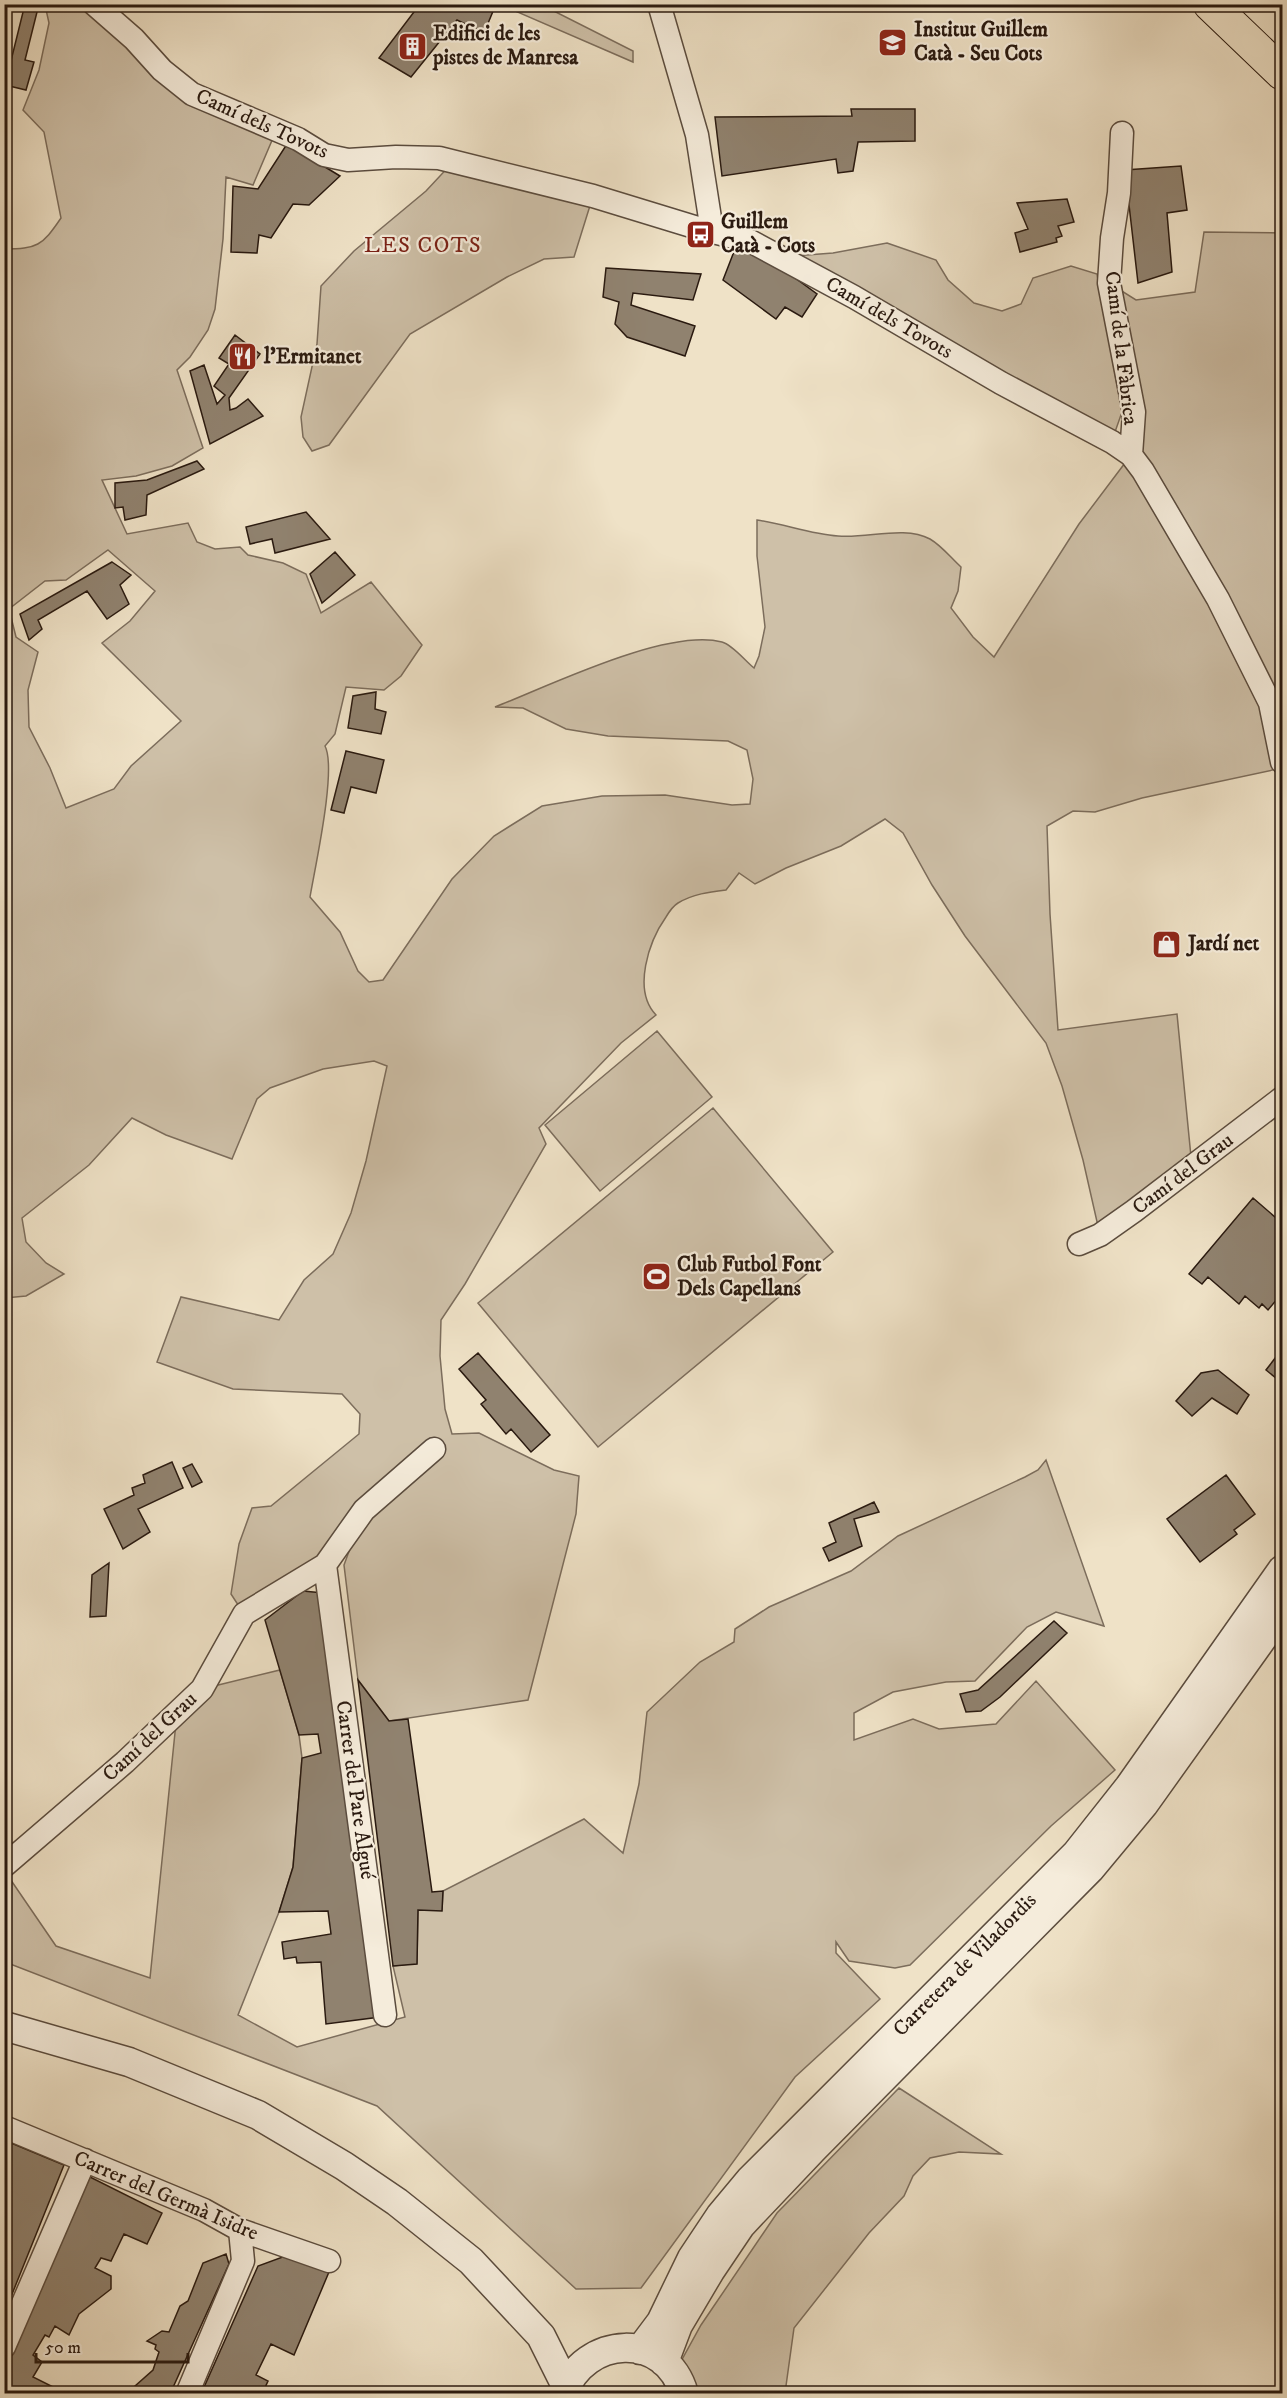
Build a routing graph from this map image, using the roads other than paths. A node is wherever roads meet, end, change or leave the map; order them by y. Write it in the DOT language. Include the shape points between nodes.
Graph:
graph roads {
  1 [pos="94,4"];
  2 [pos="659,4"];
  3 [pos="1210,4"];
  4 [pos="1244,4"];
  5 [pos="1282,43"];
  6 [pos="1282,73"];
  7 [pos="1122,133"];
  8 [pos="712,231"];
  9 [pos="1131,455"];
  10 [pos="1282,762"];
  11 [pos="1282,1098"];
  12 [pos="1079,1244"];
  13 [pos="434,1449"];
  14 [pos="325,1564"];
  15 [pos="1282,1570"];
  16 [pos="1282,1611"];
  17 [pos="4,1866"];
  18 [pos="385,2015"];
  19 [pos="4,2026"];
  20 [pos="4,2127"];
  21 [pos="85,2160"];
  22 [pos="240,2230"];
  23 [pos="329,2261"];
  24 [pos="541,2336"];
  25 [pos="4,2347"];
  26 [pos="595,2355"];
  27 [pos="652,2356"];
  28 [pos="564,2390"];
  29 [pos="187,2394"];
  30 [pos="684,2394"];
  1 -- 8 [label="street, Camí dels Tovots" via="192,94 298,139 324,155 348,160 439,158 593,196"];
  2 -- 8 [label="street" via="697,135"];
  3 -- 6 [label="highway"];
  4 -- 5 [label="highway"];
  7 -- 9 [label="street, Camí de la Fàbrica" via="1109,283 1134,412"];
  8 -- 9 [label="street, Camí dels Tovots" via="750,240"];
  9 -- 10 [label="street, Camí dels Tovots" via="1218,599 1270,703"];
  11 -- 12 [label="street, Camí del Grau" via="1134,1211 1100,1235"];
  13 -- 14 [label="street, Camí del Grau" via="364,1510"];
  14 -- 17 [label="street, Camí del Grau" via="244,1614 202,1689 125,1762"];
  14 -- 18 [label="street, Carrer del Pare Algué"];
  15 -- 27 [label="street, Carretera de Viladordis" via="1129,1787 1076,1854 750,2180 720,2216 692,2258 662,2322"];
  16 -- 27 [label="street, Carretera de Viladordis" via="1144,1804 1090,1869 741,2225 678,2325"];
  19 -- 24 [label="street" via="129,2062 258,2115 397,2202 471,2261"];
  20 -- 21 [label="street, Carrer del Germà Isidre"];
  21 -- 22 [label="street, Carrer del Germà Isidre" via="204,2210"];
  21 -- 25 [label="street"];
  22 -- 23 [label="street, Carrer del Germà Isidre"];
  22 -- 29 [label="street" via="243,2261"];
  24 -- 26 [label="street" via="557,2346"];
  24 -- 28 [label="street"];
  26 -- 27 [label="street" via="617,2348"];
  26 -- 28 [label="street" via="580,2364"];
  27 -- 30 [label="street" via="679,2380"];
}
